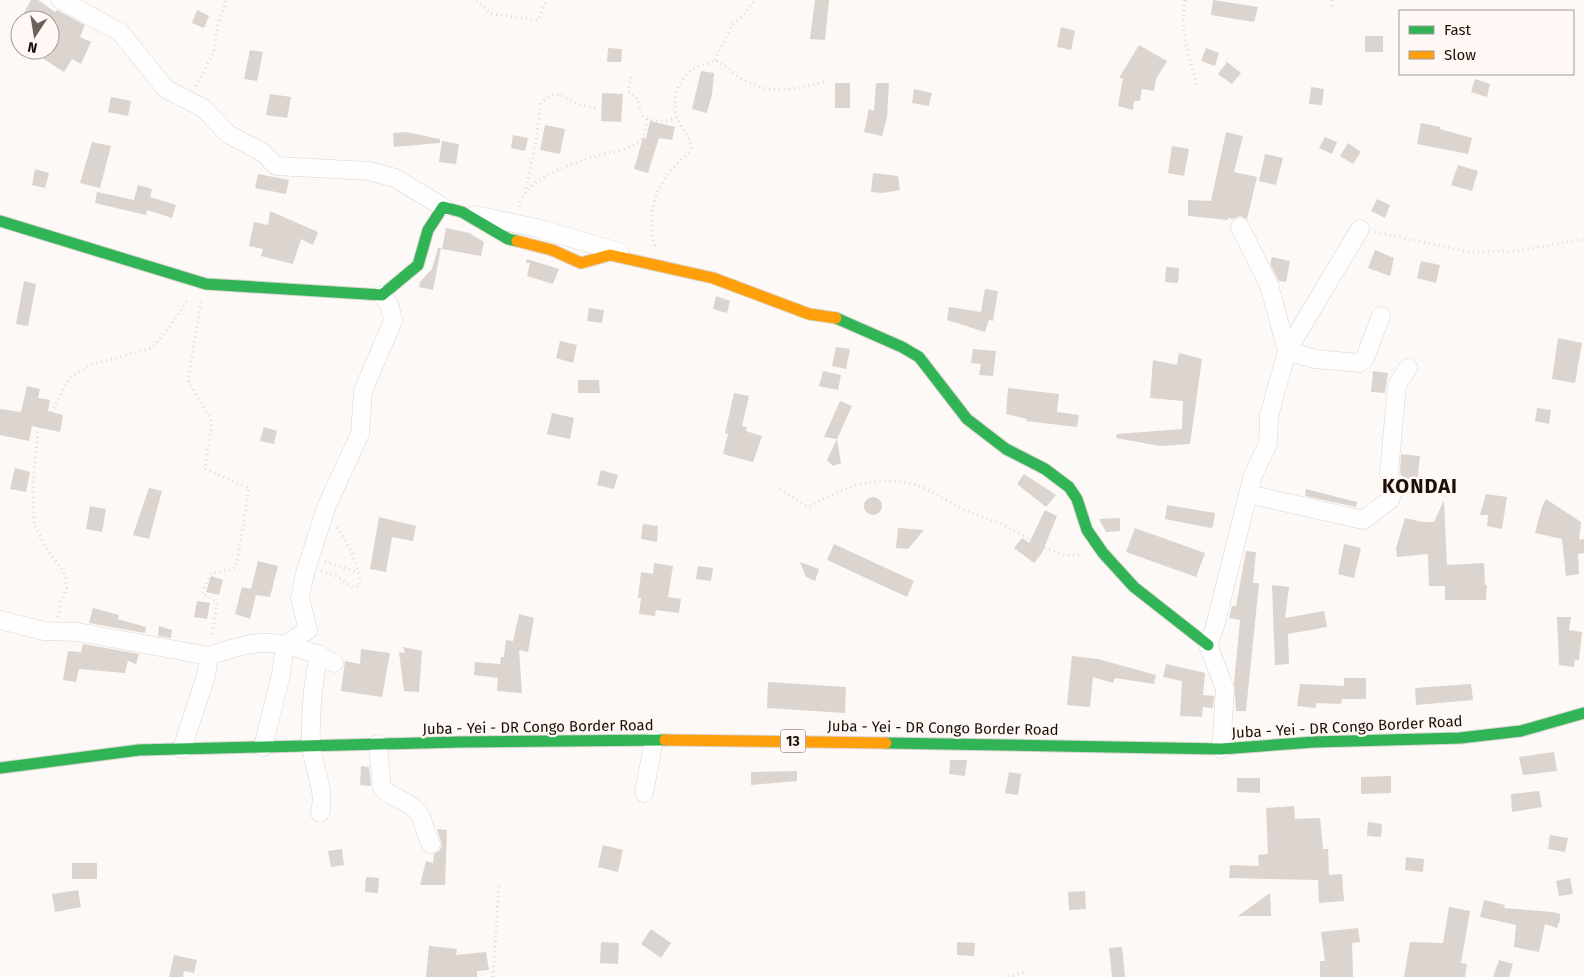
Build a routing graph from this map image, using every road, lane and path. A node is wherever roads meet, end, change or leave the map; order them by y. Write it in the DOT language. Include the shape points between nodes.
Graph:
graph roads {
  1 [pos="61,0"];
  2 [pos="226,0"];
  3 [pos="477,0"];
  4 [pos="548,0"];
  5 [pos="755,0"];
  6 [pos="1185,0"];
  7 [pos="1332,0"];
  8 [pos="1332,7"];
  9 [pos="715,60"];
  10 [pos="631,77"];
  11 [pos="827,81"];
  12 [pos="1197,85"];
  13 [pos="189,100"];
  14 [pos="597,108"];
  15 [pos="677,117"];
  16 [pos="647,119"];
  17 [pos="525,191"];
  18 [pos="443,206"];
  19 [pos="462,212"];
  20 [pos="0,220"];
  21 [pos="516,223"];
  22 [pos="1240,227"];
  23 [pos="1360,229"];
  24 [pos="1584,239"];
  25 [pos="662,267"];
  26 [pos="206,284"];
  27 [pos="382,295"];
  28 [pos="1381,316"];
  29 [pos="1287,351"];
  30 [pos="1408,368"];
  31 [pos="780,489"];
  32 [pos="1248,494"];
  33 [pos="325,510"];
  34 [pos="1103,553"];
  35 [pos="309,562"];
  36 [pos="358,572"];
  37 [pos="0,620"];
  38 [pos="56,631"];
  39 [pos="286,644"];
  40 [pos="1208,645"];
  41 [pos="209,656"];
  42 [pos="1584,713"];
  43 [pos="654,740"];
  44 [pos="378,744"];
  45 [pos="311,746"];
  46 [pos="263,747"];
  47 [pos="182,749"];
  48 [pos="1221,749"];
  49 [pos="0,768"];
  50 [pos="644,793"];
  51 [pos="320,814"];
  52 [pos="432,844"];
  53 [pos="499,884"];
  54 [pos="1027,971"];
  55 [pos="493,977"];
  56 [pos="1008,977"];
  1 -- 13 [label="street" via="120,32 166,89"];
  2 -- 13 [label="path" via="214,52"];
  3 -- 4 [label="path" via="490,14 538,20"];
  5 -- 9 [label="path" via="732,25"];
  6 -- 12 [label="path" via="1182,21"];
  7 -- 8 [label="path"];
  9 -- 11 [label="path" via="742,80 766,89 792,90"];
  9 -- 15 [label="path" via="686,76 676,92"];
  10 -- 16 [label="path" via="628,91 638,99 639,112"];
  13 -- 18 [label="street" via="203,108 228,134 262,152 276,166 369,171 395,178"];
  14 -- 17 [label="path" via="577,104 559,94 541,103"];
  15 -- 16 [label="path" via="666,122"];
  15 -- 25 [label="path" via="691,142 691,150 665,176 656,196 651,229"];
  16 -- 17 [label="path" via="644,135 635,143 535,181"];
  17 -- 21 [label="path"];
  18 -- 19 [label="main road"];
  18 -- 27 [label="main road" via="428,230 418,265"];
  19 -- 21 [label="street"];
  19 -- 25 [label="main road" via="508,239 552,250 580,263 610,255"];
  20 -- 26 [label="main road"];
  21 -- 25 [label="street"];
  22 -- 29 [label="street" via="1269,285"];
  23 -- 24 [label="path" via="1470,252 1518,251"];
  23 -- 29 [label="street"];
  25 -- 34 [label="main road" via="713,278 809,314 841,319 891,340 918,357 967,419 1006,449 1045,469 1068,487 1077,499 1087,530"];
  26 -- 27 [label="main road"];
  26 -- 38 [label="path" via="186,301 152,348 93,364 70,377 38,430 33,483 34,525 64,572 68,587 61,602"];
  26 -- 41 [label="path" via="188,380 212,422 205,469 249,488 236,568 211,573 202,593 217,602"];
  27 -- 33 [label="street" via="390,306 393,321 363,391 360,434"];
  28 -- 29 [label="street" via="1365,358 1360,363"];
  29 -- 32 [label="street" via="1269,416 1268,444"];
  30 -- 32 [label="street" via="1397,385 1390,473 1394,487 1390,500 1363,520"];
  31 -- 34 [label="path" via="808,508 834,493 873,480 913,484 968,511 1004,524 1047,549 1069,556"];
  32 -- 40 [label="street"];
  33 -- 35 [label="street"];
  33 -- 36 [label="path" via="339,530"];
  34 -- 40 [label="main road" via="1134,587"];
  35 -- 36 [label="path"];
  35 -- 36 [label="path" via="353,588 360,579"];
  35 -- 39 [label="street" via="300,598 308,630"];
  37 -- 38 [label="street"];
  38 -- 41 [label="street" via="78,632"];
  39 -- 41 [label="street" via="272,641 240,646"];
  39 -- 45 [label="street" via="326,659 313,697"];
  39 -- 46 [label="street"];
  40 -- 48 [label="street" via="1225,689"];
  41 -- 47 [label="street" via="206,676"];
  42 -- 48 [label="main road, Juba - Yei - DR Congo Border Road / 13" via="1521,731 1460,738 1314,742"];
  43 -- 44 [label="main road, Juba - Yei - DR Congo Border Road / 13"];
  43 -- 48 [label="main road, Juba - Yei - DR Congo Border Road / 13"];
  43 -- 50 [label="street"];
  44 -- 45 [label="main road, Juba - Yei - DR Congo Border Road / 13"];
  44 -- 52 [label="street" via="382,788 392,798 415,809"];
  45 -- 46 [label="main road, Juba - Yei - DR Congo Border Road / 13"];
  45 -- 51 [label="street" via="323,802"];
  46 -- 47 [label="main road, Juba - Yei - DR Congo Border Road / 13"];
  47 -- 49 [label="main road, Juba - Yei - DR Congo Border Road / 13" via="139,750"];
  53 -- 55 [label="path"];
  54 -- 56 [label="path"];
}
